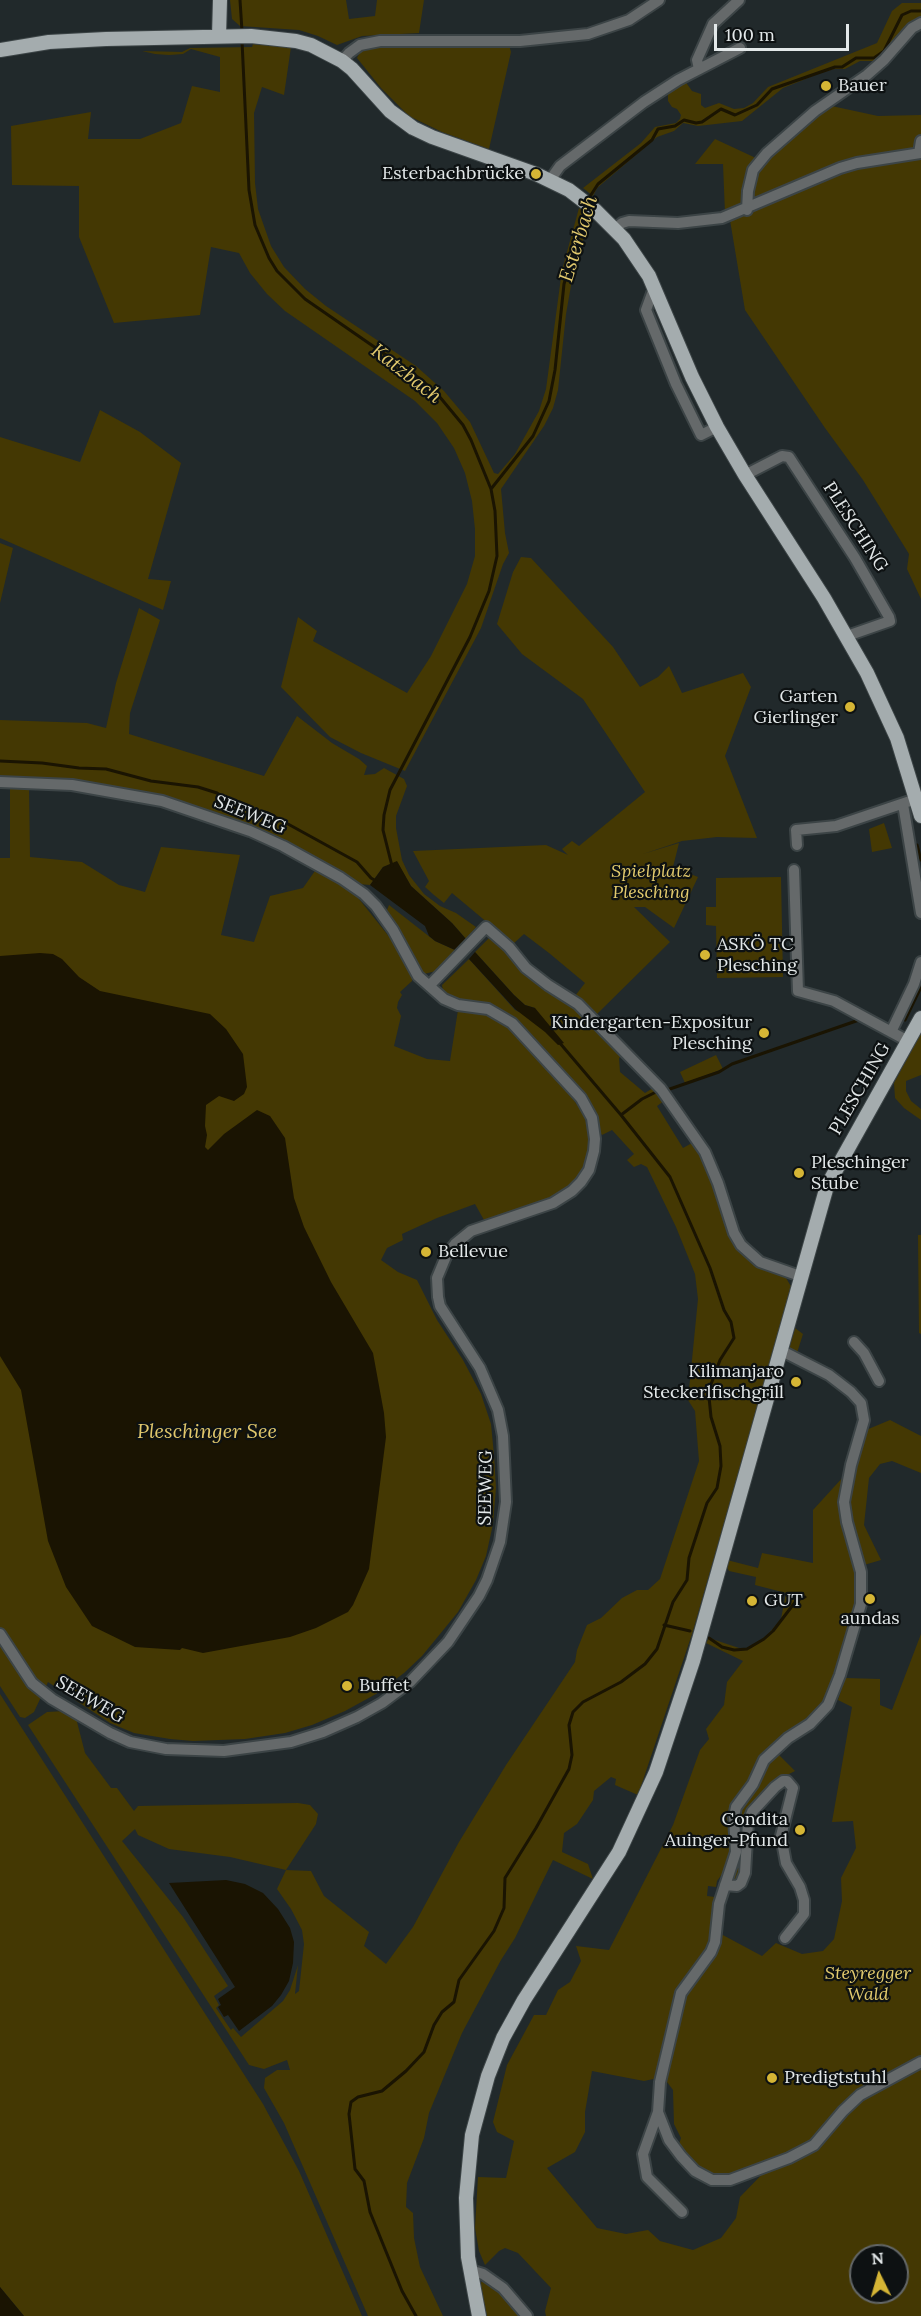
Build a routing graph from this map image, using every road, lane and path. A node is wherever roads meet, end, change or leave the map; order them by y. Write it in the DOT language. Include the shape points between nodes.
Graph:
graph roads {
  1 [pos="220,0"];
  2 [pos="659,0"];
  3 [pos="739,0"];
  4 [pos="921,23"];
  5 [pos="219,36"];
  6 [pos="740,48"];
  7 [pos="0,50"];
  8 [pos="342,61"];
  9 [pos="699,69"];
  10 [pos="921,141"];
  11 [pos="920,153"];
  12 [pos="550,180"];
  13 [pos="747,210"];
  14 [pos="615,229"];
  15 [pos="745,475"];
  16 [pos="847,636"];
  17 [pos="0,782"];
  18 [pos="910,801"];
  19 [pos="921,816"];
  20 [pos="797,845"];
  21 [pos="794,870"];
  22 [pos="921,913"];
  23 [pos="921,962"];
  24 [pos="430,985"];
  25 [pos="921,1018"];
  26 [pos="891,1032"];
  27 [pos="908,1041"];
  28 [pos="800,1276"];
  29 [pos="854,1342"];
  30 [pos="780,1350"];
  31 [pos="879,1381"];
  32 [pos="0,1634"];
  33 [pos="725,1885"];
  34 [pos="785,1938"];
  35 [pos="921,2062"];
  36 [pos="658,2112"];
  37 [pos="682,2212"];
  38 [pos="470,2270"];
  39 [pos="479,2316"];
  40 [pos="526,2316"];
  1 -- 5 [label="main road"];
  2 -- 8 [label="street" via="629,20 588,34 520,41 380,41 360,45"];
  3 -- 9 [label="street" via="713,24 697,60"];
  4 -- 13 [label="street" via="867,75 815,111 767,153 753,170"];
  5 -- 7 [label="main road" via="49,42"];
  5 -- 8 [label="main road" via="278,37 325,51"];
  6 -- 9 [label="street"];
  8 -- 12 [label="main road" via="390,111 413,128"];
  9 -- 12 [label="street" via="644,102 560,166"];
  10 -- 11 [label="street"];
  11 -- 13 [label="street" via="840,168"];
  12 -- 14 [label="main road" via="580,198"];
  13 -- 14 [label="street" via="704,222 629,221"];
  14 -- 15 [label="main road" via="654,288 692,377"];
  15 -- 16 [label="main road"];
  15 -- 16 [label="street, PLESCHING" via="782,456 789,457 855,558 890,621"];
  16 -- 18 [label="main road" via="902,753"];
  17 -- 24 [label="street, SEEWEG" via="72,785 162,801 222,820 283,846 364,894 385,917 418,976"];
  18 -- 19 [label="main road"];
  18 -- 20 [label="street" via="836,826 796,830"];
  18 -- 22 [label="street"];
  21 -- 26 [label="street" via="798,991 834,1000"];
  23 -- 26 [label="street"];
  24 -- 28 [label="street" via="486,927 526,968 578,1005 661,1089 705,1152 741,1245 760,1262"];
  24 -- 32 [label="street, SEEWEG" via="450,1003 488,1009 512,1023 581,1098 592,1118 595,1139 589,1170 572,1191 553,1203 471,1231 447,1254 437,1278 441,1306 487,1383 503,1436 506,1502 502,1532 487,1580 471,1611 424,1669 369,1711 307,1738 224,1751 154,1747 130,1742 93,1725 32,1683"];
  25 -- 27 [label="main road, PLESCHING"];
  26 -- 27 [label="street"];
  27 -- 28 [label="main road, PLESCHING" via="832,1174"];
  28 -- 30 [label="main road, PLESCHING"];
  29 -- 31 [label="street"];
  30 -- 33 [label="street" via="829,1375 861,1404 864,1420 844,1502 861,1572 861,1599 828,1705 764,1760 736,1807 736,1852"];
  30 -- 38 [label="main road, PLESCHING" via="693,1661 656,1773 619,1852 524,2000 488,2076 467,2178 465,2216"];
  33 -- 34 [label="street" via="737,1886 743,1879 752,1812 775,1787 788,1781 793,1788 781,1836 786,1863 804,1900 804,1914"];
  33 -- 36 [label="street" via="715,1942 686,1984 678,2004 660,2082"];
  35 -- 36 [label="street" via="860,2095 814,2145 730,2180 712,2180 695,2171 669,2140"];
  36 -- 37 [label="street" via="643,2154 647,2177"];
  38 -- 39 [label="main road, PLESCHING"];
  38 -- 40 [label="street" via="503,2288"];
}
